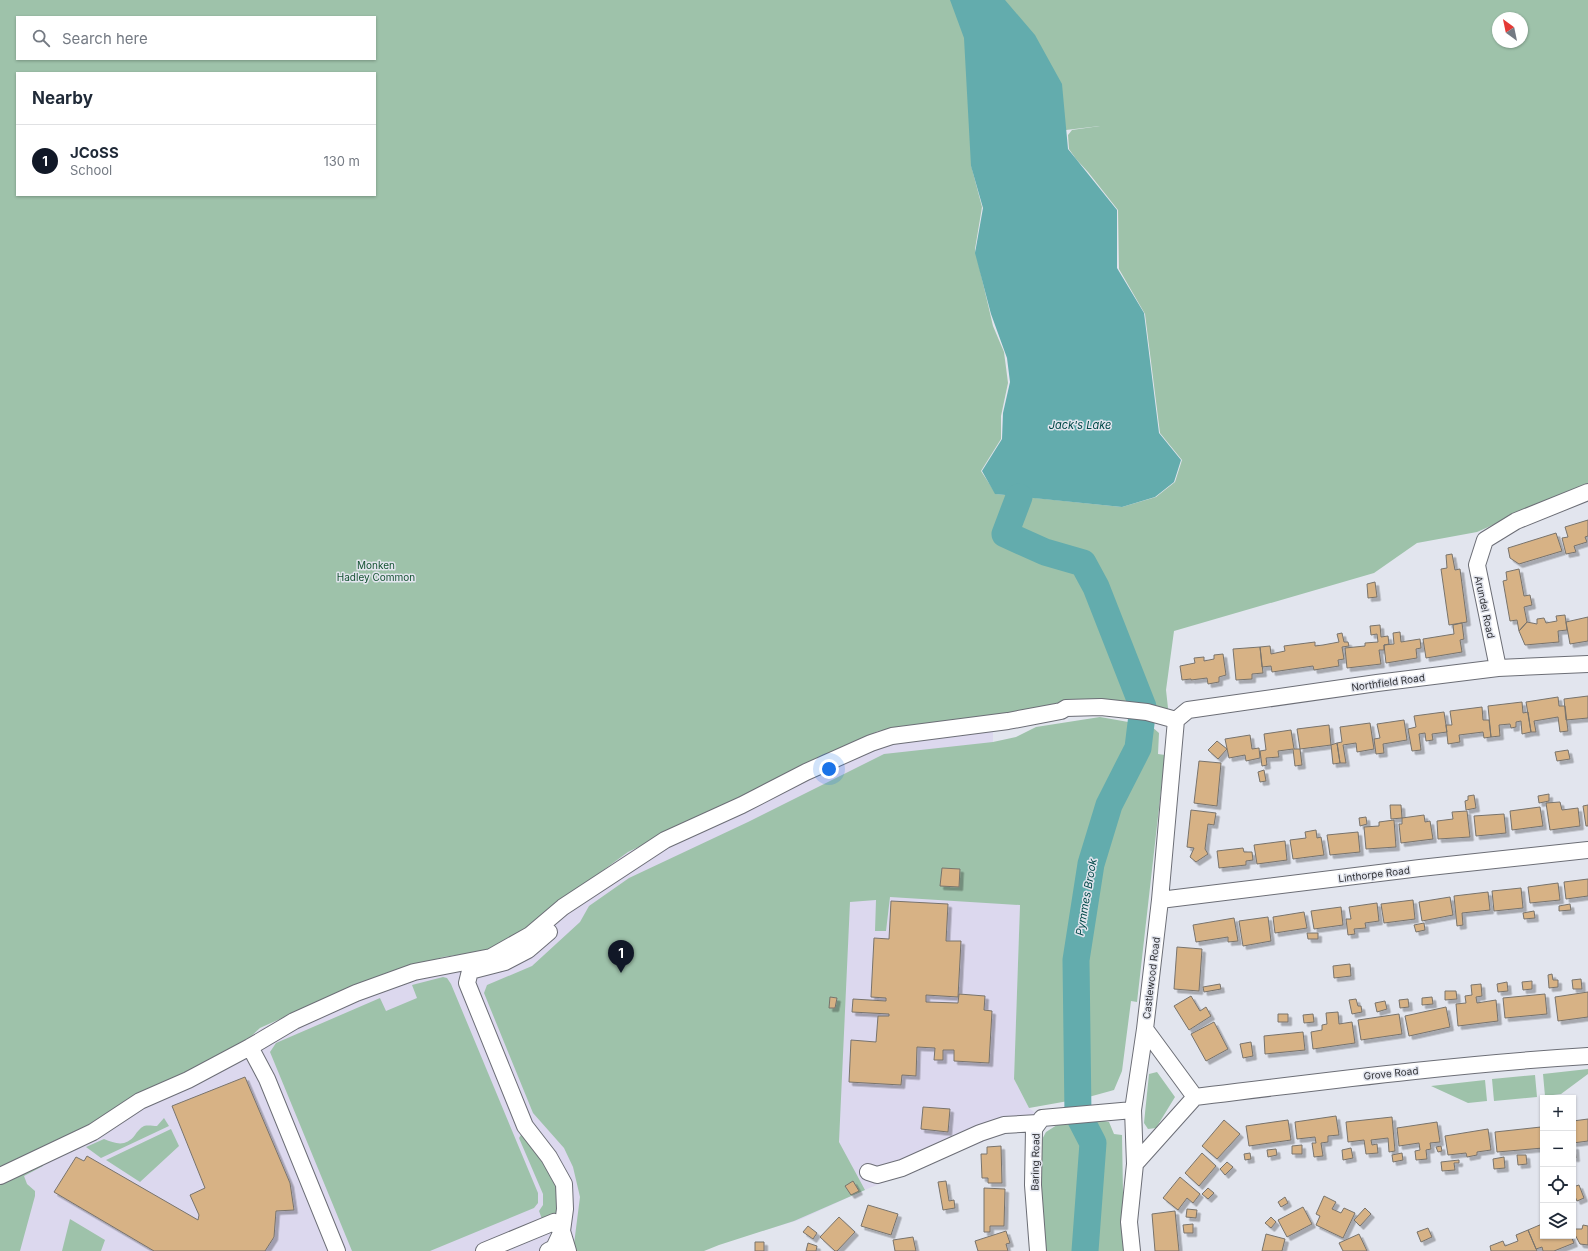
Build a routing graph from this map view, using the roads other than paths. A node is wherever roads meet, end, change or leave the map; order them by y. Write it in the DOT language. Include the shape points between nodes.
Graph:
graph roads {
  1 [pos="1588,492"];
  2 [pos="1588,664"];
  3 [pos="1498,668"];
  4 [pos="1182,715"];
  5 [pos="1588,850"];
  6 [pos="586,891"];
  7 [pos="1160,900"];
  8 [pos="1145,1028"];
  9 [pos="250,1047"];
  10 [pos="1588,1056"];
  11 [pos="1195,1097"];
  12 [pos="1133,1110"];
  13 [pos="1038,1123"];
  14 [pos="1135,1164"];
  15 [pos="868,1172"];
  16 [pos="0,1176"];
  17 [pos="562,1231"];
  18 [pos="337,1251"];
  19 [pos="484,1251"];
  20 [pos="548,1251"];
  21 [pos="568,1251"];
  22 [pos="1038,1251"];
  23 [pos="1132,1251"];
  1 -- 3 [label="street, Arundel Road" via="1516,521 1485,540 1476,566"];
  2 -- 3 [label="street, Northfield Road"];
  3 -- 4 [label="street, Northfield Road" via="1377,683"];
  4 -- 6 [label="street" via="1101,706 1066,708 1008,721 892,736 806,772 742,806 665,840"];
  4 -- 7 [label="street, Castlewood Road"];
  5 -- 7 [label="street, Linthorpe Road"];
  6 -- 9 [label="street" via="530,935 491,957 414,972 356,993 294,1021"];
  6 -- 17 [label="street" via="564,920 528,950 505,962 470,971 467,983 525,1126 550,1157 564,1184 565,1209"];
  7 -- 8 [label="street, Castlewood Road"];
  8 -- 11 [label="street"];
  8 -- 12 [label="street, Castlewood Road"];
  9 -- 16 [label="street" via="188,1080 140,1101 94,1132"];
  9 -- 18 [label="street" via="266,1079"];
  10 -- 11 [label="street, Grove Road" via="1395,1072"];
  11 -- 14 [label="street"];
  12 -- 13 [label="street, Baring Road" via="1042,1118"];
  12 -- 14 [label="street, Castlewood Road"];
  13 -- 15 [label="street" via="1004,1124 902,1168 877,1175"];
  13 -- 22 [label="street, Baring Road" via="1034,1129 1033,1186"];
  14 -- 23 [label="street, Castlewood Road" via="1129,1222"];
  17 -- 19 [label="street" via="554,1222"];
  17 -- 20 [label="street" via="554,1248"];
  17 -- 21 [label="street"];
}
